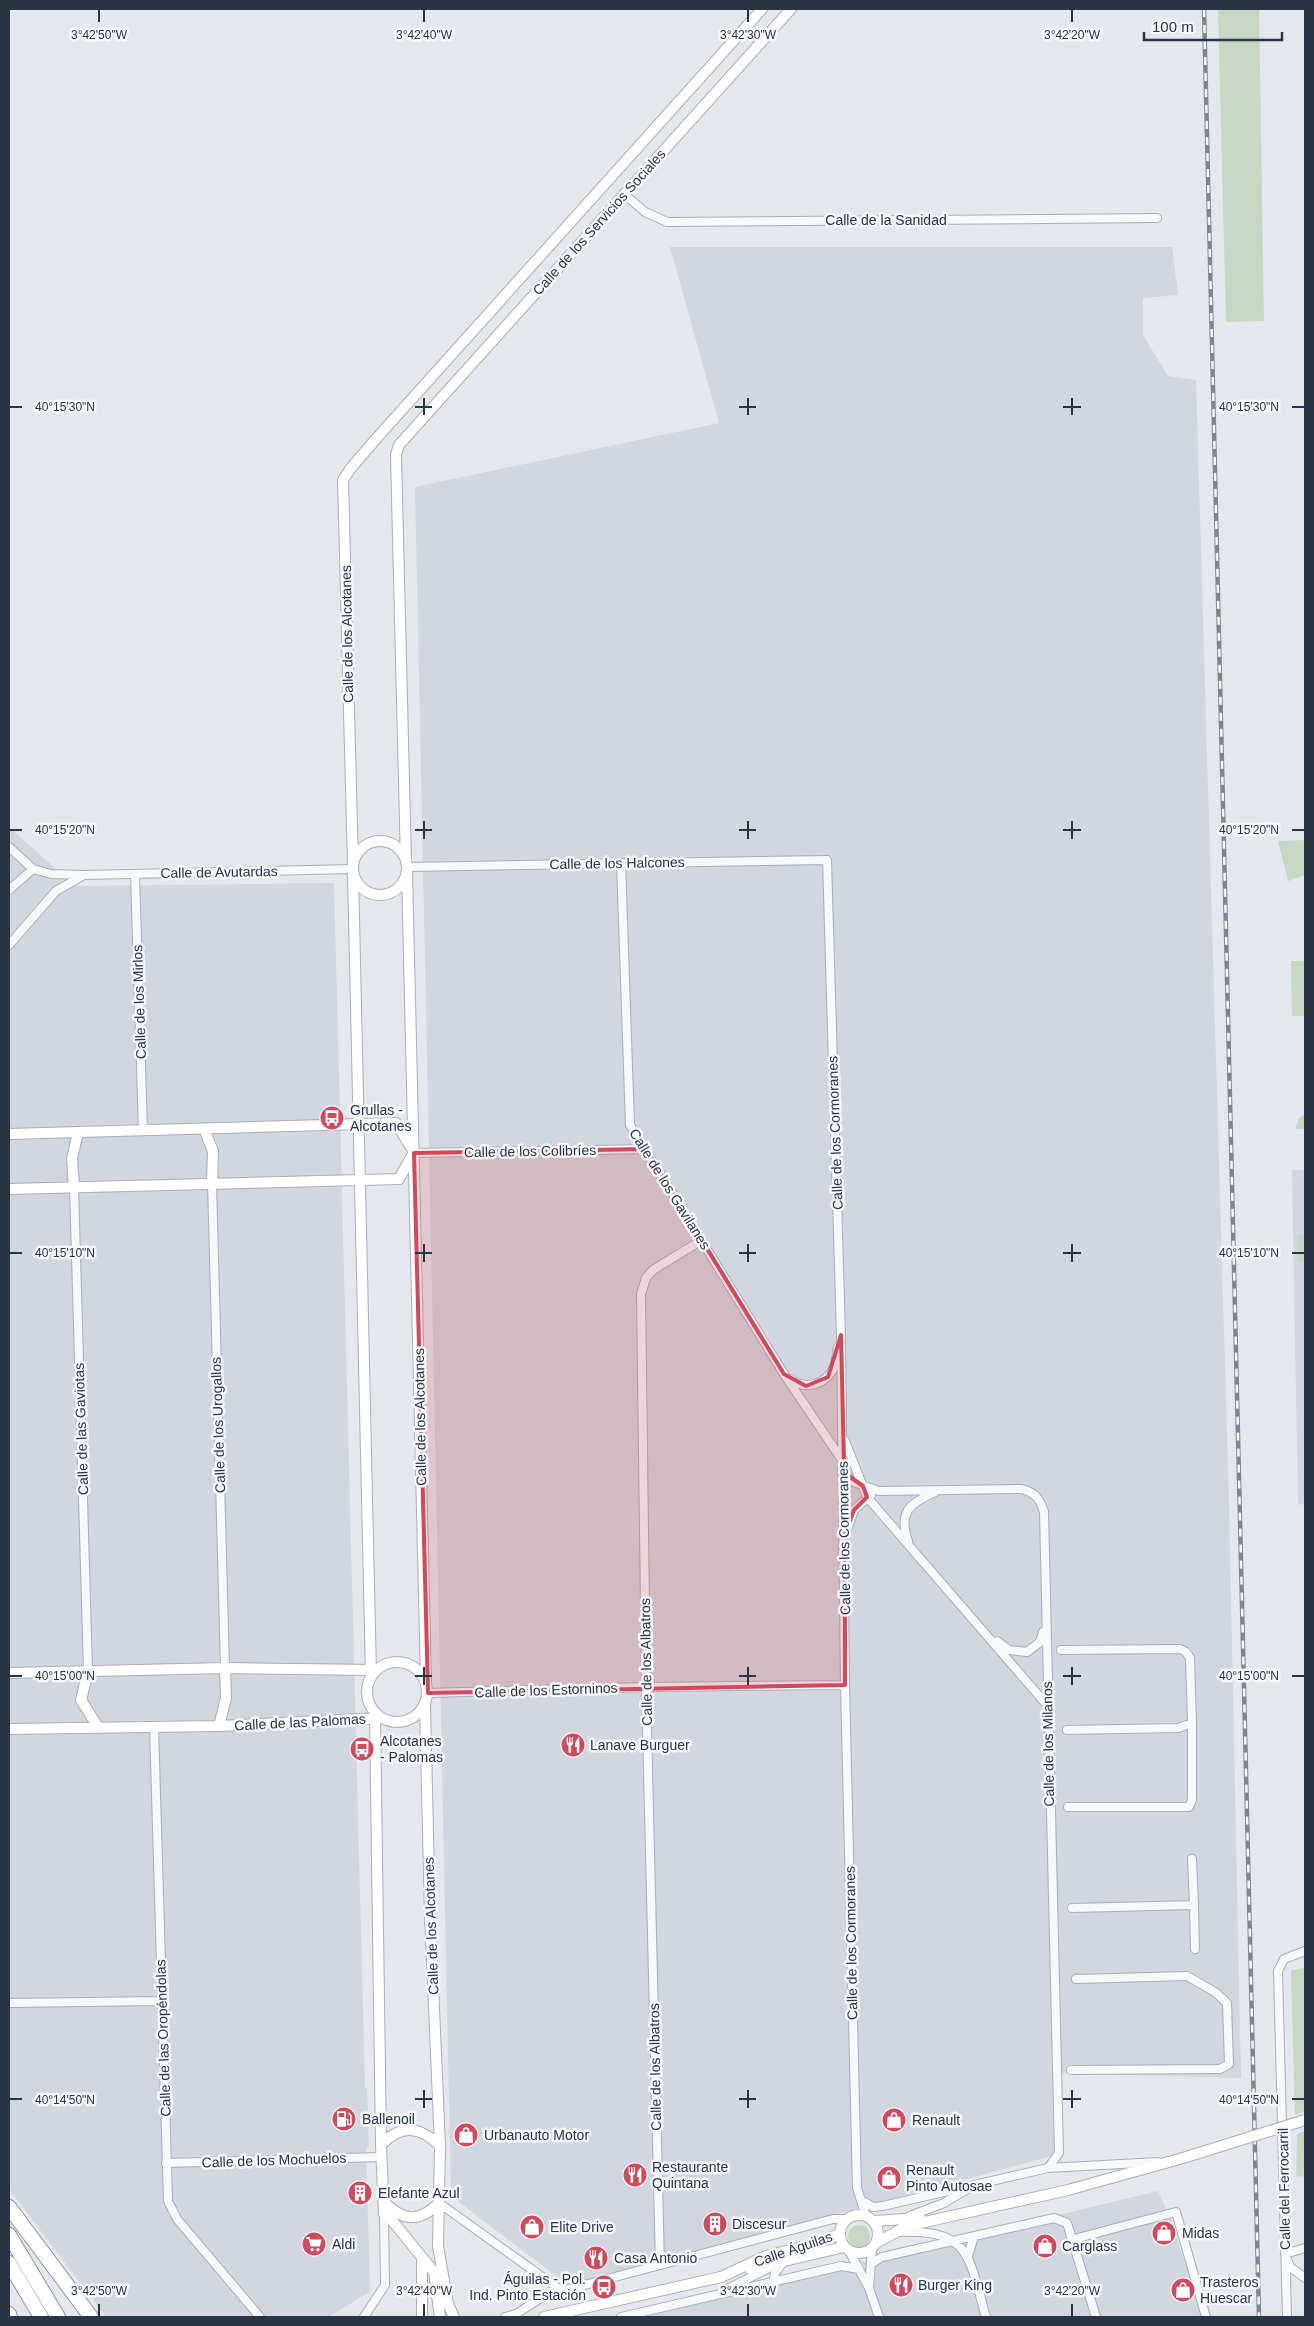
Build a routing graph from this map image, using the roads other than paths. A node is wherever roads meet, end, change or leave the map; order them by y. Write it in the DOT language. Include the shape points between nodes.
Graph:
graph roads {
  1 [pos="762,9"];
  2 [pos="790,9"];
  3 [pos="624,194"];
  4 [pos="1157,218"];
  5 [pos="392,421"];
  6 [pos="408,435"];
  7 [pos="9,847"];
  8 [pos="827,860"];
  9 [pos="621,863"];
  10 [pos="407,867"];
  11 [pos="33,868"];
  12 [pos="353,868"];
  13 [pos="135,874"];
  14 [pos="84,875"];
  15 [pos="9,890"];
  16 [pos="9,945"];
  17 [pos="358,1124"];
  18 [pos="204,1129"];
  19 [pos="143,1130"];
  20 [pos="78,1132"];
  21 [pos="9,1134"];
  22 [pos="646,1149"];
  23 [pos="414,1153"];
  24 [pos="359,1180"];
  25 [pos="212,1183"];
  26 [pos="74,1187"];
  27 [pos="9,1189"];
  28 [pos="702,1240"];
  29 [pos="841,1335"];
  30 [pos="784,1374"];
  31 [pos="843,1437"];
  32 [pos="844,1463"];
  33 [pos="863,1486"];
  34 [pos="939,1490"];
  35 [pos="879,1492"];
  36 [pos="867,1497"];
  37 [pos="845,1534"];
  38 [pos="909,1545"];
  39 [pos="1046,1623"];
  40 [pos="986,1634"];
  41 [pos="1061,1650"];
  42 [pos="225,1668"];
  43 [pos="88,1671"];
  44 [pos="373,1672"];
  45 [pos="9,1673"];
  46 [pos="426,1681"];
  47 [pos="845,1685"];
  48 [pos="646,1687"];
  49 [pos="428,1693"];
  50 [pos="425,1704"];
  51 [pos="1047,1705"];
  52 [pos="377,1717"];
  53 [pos="1192,1723"];
  54 [pos="154,1726"];
  55 [pos="219,1726"];
  56 [pos="98,1727"];
  57 [pos="9,1728"];
  58 [pos="1067,1730"];
  59 [pos="1068,1807"];
  60 [pos="1192,1859"];
  61 [pos="1194,1905"];
  62 [pos="1072,1908"];
  63 [pos="1195,1949"];
  64 [pos="1305,1951"];
  65 [pos="1076,1979"];
  66 [pos="162,2001"];
  67 [pos="9,2003"];
  68 [pos="1071,2070"];
  69 [pos="1305,2120"];
  70 [pos="381,2144"];
  71 [pos="440,2146"];
  72 [pos="382,2158"];
  73 [pos="1177,2160"];
  74 [pos="166,2163"];
  75 [pos="1048,2168"];
  76 [pos="975,2184"];
  77 [pos="861,2200"];
  78 [pos="384,2202"];
  79 [pos="439,2204"];
  80 [pos="9,2207"];
  81 [pos="384,2214"];
  82 [pos="941,2217"];
  83 [pos="870,2218"];
  84 [pos="903,2219"];
  85 [pos="846,2220"];
  86 [pos="893,2232"];
  87 [pos="839,2234"];
  88 [pos="9,2235"];
  89 [pos="974,2236"];
  90 [pos="952,2239"];
  91 [pos="1074,2239"];
  92 [pos="874,2246"];
  93 [pos="1305,2248"];
  94 [pos="847,2249"];
  95 [pos="1286,2254"];
  96 [pos="968,2256"];
  97 [pos="422,2258"];
  98 [pos="786,2259"];
  99 [pos="9,2263"];
  100 [pos="871,2264"];
  101 [pos="660,2266"];
  102 [pos="858,2269"];
  103 [pos="721,2277"];
  104 [pos="1305,2278"];
  105 [pos="773,2282"];
  106 [pos="869,2288"];
  107 [pos="562,2291"];
  108 [pos="715,2296"];
  109 [pos="659,2313"];
  110 [pos="41,2317"];
  111 [pos="58,2317"];
  112 [pos="91,2317"];
  113 [pos="260,2317"];
  114 [pos="364,2317"];
  115 [pos="422,2317"];
  116 [pos="440,2317"];
  117 [pos="454,2317"];
  118 [pos="504,2317"];
  119 [pos="544,2317"];
  120 [pos="621,2317"];
  121 [pos="879,2317"];
  122 [pos="986,2317"];
  123 [pos="1096,2317"];
  124 [pos="1206,2317"];
  125 [pos="1287,2317"];
  1 -- 5 [label="street, Calle de los Servicios Sociales"];
  2 -- 3 [label="street, Calle de los Servicios Sociales"];
  3 -- 4 [label="street, Calle de la Sanidad" via="645,212 667,222"];
  3 -- 6 [label="street, Calle de los Servicios Sociales"];
  5 -- 12 [label="street, Calle de los Alcotanes" via="344,480"];
  6 -- 10 [label="street, Calle de los Alcotanes" via="399,445 396,455"];
  7 -- 11 [label="street"];
  8 -- 9 [label="street, Calle de los Halcones"];
  8 -- 29 [label="street, Calle de los Cormoranes"];
  9 -- 10 [label="street, Calle de los Halcones"];
  9 -- 22 [label="street, Calle de los Gavilanes" via="630,1125"];
  10 -- 12 [label="street" via="398,848 384,841 360,850"];
  10 -- 12 [label="street" via="399,887 384,895 361,887"];
  10 -- 23 [label="street, Calle de los Alcotanes"];
  11 -- 14 [label="street, Calle de Avutardas" via="51,874"];
  11 -- 15 [label="street"];
  12 -- 13 [label="street, Calle de Avutardas"];
  12 -- 17 [label="street, Calle de los Alcotanes"];
  13 -- 14 [label="street, Calle de Avutardas"];
  13 -- 19 [label="street, Calle de los Mirlos"];
  14 -- 16 [label="street, Calle de Avutardas" via="56,891"];
  17 -- 18 [label="street"];
  17 -- 23 [label="street, Calle de los Alcotanes" via="396,1123"];
  17 -- 24 [label="street, Calle de los Alcotanes"];
  18 -- 19 [label="street"];
  18 -- 25 [label="street" via="212,1151"];
  19 -- 20 [label="street"];
  20 -- 21 [label="street"];
  20 -- 26 [label="street" via="72,1159"];
  22 -- 23 [label="street, Calle de los Colibríes"];
  22 -- 28 [label="street, Calle de los Gavilanes"];
  23 -- 24 [label="street" via="399,1179"];
  23 -- 46 [label="street, Calle de los Alcotanes"];
  24 -- 25 [label="street"];
  24 -- 44 [label="street, Calle de los Alcotanes"];
  25 -- 26 [label="street"];
  25 -- 42 [label="street, Calle de los Urogallos"];
  26 -- 27 [label="street"];
  26 -- 43 [label="street, Calle de las Gaviotas"];
  28 -- 30 [label="street, Calle de los Gavilanes"];
  28 -- 48 [label="street, Calle de los Albatros" via="653,1270 640,1294"];
  29 -- 30 [label="street, Calle de los Gavilanes" via="834,1367 828,1377 806,1386 798,1385"];
  29 -- 31 [label="street, Calle de los Cormoranes"];
  30 -- 32 [label="street, Calle de los Gavilanes"];
  31 -- 32 [label="street, Calle de los Cormoranes"];
  31 -- 33 [label="street, Calle de los Gavilanes"];
  32 -- 33 [label="street, Calle de los Gavilanes" via="851,1481"];
  32 -- 37 [label="street, Calle de los Cormoranes"];
  33 -- 35 [label="street, Calle de los Gavilanes"];
  33 -- 36 [label="street, Calle de los Gavilanes"];
  34 -- 35 [label="street, Calle de los Milanos"];
  34 -- 38 [label="street" via="909,1506 904,1530"];
  34 -- 39 [label="street, Calle de los Milanos" via="1021,1489 1032,1492 1040,1500 1044,1512"];
  35 -- 36 [label="street"];
  36 -- 37 [label="street" via="854,1510"];
  36 -- 38 [label="street, Calle de los Gavilanes"];
  37 -- 47 [label="street, Calle de los Cormoranes"];
  38 -- 40 [label="street, Calle de los Gavilanes"];
  39 -- 40 [label="street, Calle de los Gavilanes" via="1040,1642 1027,1652 1009,1650"];
  39 -- 51 [label="street, Calle de los Milanos"];
  40 -- 51 [label="street, Calle de los Gavilanes"];
  41 -- 53 [label="street" via="1180,1649 1186,1652 1190,1658"];
  42 -- 43 [label="street"];
  42 -- 44 [label="street"];
  42 -- 55 [label="street, Calle de las Palomas" via="226,1698"];
  43 -- 45 [label="street"];
  43 -- 56 [label="street" via="81,1700"];
  44 -- 46 [label="street" via="386,1664 398,1662 414,1668"];
  44 -- 52 [label="street" via="366,1692 368,1704"];
  46 -- 49 [label="street"];
  47 -- 48 [label="street, Calle de los Estorninos"];
  47 -- 77 [label="street, Calle de los Cormoranes" via="858,2188"];
  48 -- 49 [label="street, Calle de los Estorninos"];
  48 -- 101 [label="street, Calle de los Albatros"];
  49 -- 50 [label="street"];
  50 -- 52 [label="street" via="418,1714 397,1723"];
  50 -- 71 [label="street, Calle de los Alcotanes"];
  51 -- 75 [label="street, Calle de los Milanos" via="1059,2153"];
  52 -- 55 [label="street, Calle de las Palomas"];
  52 -- 70 [label="street"];
  53 -- 58 [label="street" via="1178,1728"];
  53 -- 59 [label="street" via="1192,1800 1189,1807"];
  54 -- 55 [label="street, Calle de las Palomas"];
  54 -- 56 [label="street, Calle de las Palomas"];
  54 -- 66 [label="street, Calle de las Oropéndolas"];
  56 -- 57 [label="street, Calle de las Palomas"];
  60 -- 61 [label="street"];
  61 -- 62 [label="street"];
  61 -- 63 [label="street"];
  64 -- 95 [label="street, Calle del Ferrocarril" via="1284,1959 1278,1972"];
  65 -- 68 [label="street" via="1187,1976 1196,1980 1227,2002 1229,2064 1220,2069"];
  66 -- 67 [label="street"];
  66 -- 74 [label="street, Calle de las Oropéndolas"];
  69 -- 73 [label="street, bridge"];
  70 -- 71 [label="street" via="391,2134 408,2129 429,2135"];
  70 -- 72 [label="street"];
  71 -- 79 [label="street, Calle de los Alcotanes"];
  72 -- 74 [label="street, Calle de los Mochuelos"];
  72 -- 78 [label="street"];
  73 -- 75 [label="street"];
  73 -- 82 [label="street" via="1068,2190"];
  74 -- 113 [label="street, Calle de las Oropéndolas" via="168,2202 177,2219"];
  75 -- 76 [label="street"];
  76 -- 77 [label="street" via="883,2206 872,2206"];
  76 -- 84 [label="street" via="944,2203"];
  77 -- 83 [label="street, Calle de los Cormoranes"];
  78 -- 79 [label="street" via="394,2213 413,2218 430,2212"];
  78 -- 81 [label="street"];
  79 -- 107 [label="street"];
  79 -- 117 [label="street, Calle de los Alcotanes" via="438,2246 448,2304"];
  80 -- 112 [label="highway"];
  81 -- 97 [label="street"];
  81 -- 114 [label="street" via="384,2285"];
  82 -- 84 [label="street"];
  82 -- 86 [label="street"];
  83 -- 84 [label="street"];
  83 -- 85 [label="street" via="852,2216"];
  83 -- 92 [label="street" via="878,2229"];
  85 -- 87 [label="street"];
  85 -- 101 [label="street" via="833,2219"];
  86 -- 90 [label="street" via="938,2233"];
  86 -- 92 [label="street"];
  87 -- 94 [label="street"];
  87 -- 103 [label="street, Calle Águilas" via="766,2256"];
  88 -- 111 [label="highway"];
  89 -- 90 [label="street"];
  89 -- 91 [label="street" via="1054,2218 1067,2223"];
  89 -- 96 [label="street"];
  90 -- 96 [label="street"];
  90 -- 100 [label="street" via="882,2257"];
  91 -- 123 [label="street"];
  91 -- 124 [label="street" via="1176,2212"];
  92 -- 94 [label="street" via="857,2254"];
  92 -- 100 [label="street"];
  93 -- 95 [label="street"];
  94 -- 98 [label="street"];
  94 -- 102 [label="street"];
  95 -- 104 [label="street" via="1290,2267"];
  95 -- 125 [label="street, Calle del Ferrocarril"];
  96 -- 122 [label="street"];
  97 -- 115 [label="street"];
  97 -- 116 [label="street" via="434,2272"];
  98 -- 103 [label="street"];
  98 -- 105 [label="street" via="775,2273"];
  98 -- 108 [label="street"];
  99 -- 110 [label="highway"];
  100 -- 106 [label="street"];
  101 -- 107 [label="street"];
  102 -- 105 [label="street, Calle Águilas" via="841,2266"];
  102 -- 106 [label="street"];
  103 -- 119 [label="street, Calle Águilas"];
  105 -- 108 [label="street, Calle Águilas"];
  106 -- 121 [label="street"];
  107 -- 118 [label="street"];
  108 -- 109 [label="street, Calle Águilas"];
  109 -- 120 [label="street, Calle Águilas"];
}
